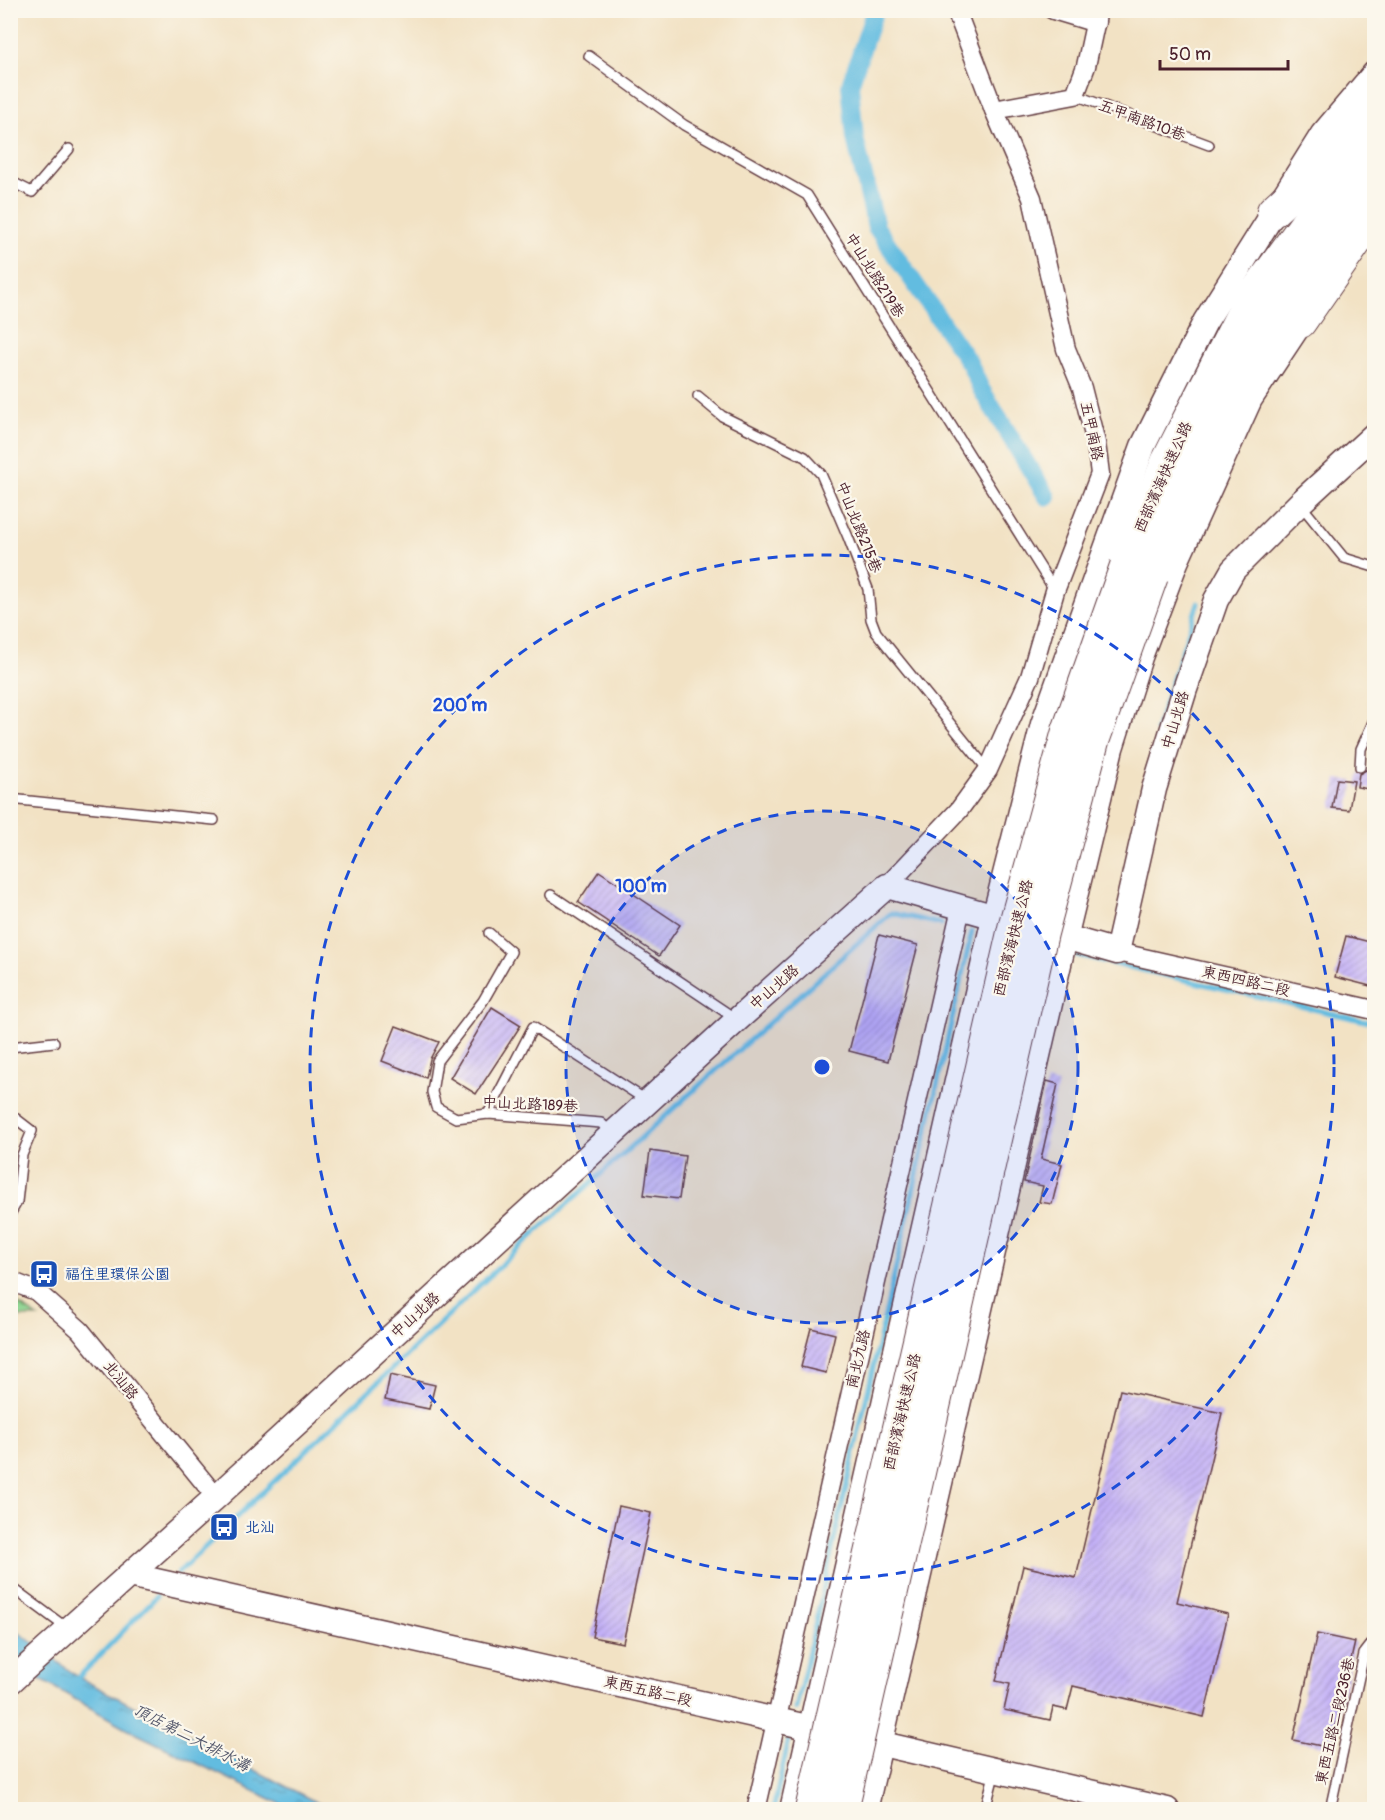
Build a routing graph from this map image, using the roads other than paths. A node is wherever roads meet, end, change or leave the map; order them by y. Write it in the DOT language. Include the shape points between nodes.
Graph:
graph roads {
  1 [pos="956,10"];
  2 [pos="1053,10"];
  3 [pos="1097,17"];
  4 [pos="589,56"];
  5 [pos="1374,74"];
  6 [pos="1075,95"];
  7 [pos="1374,105"];
  8 [pos="994,110"];
  9 [pos="1374,130"];
  10 [pos="1209,145"];
  11 [pos="69,149"];
  12 [pos="1374,178"];
  13 [pos="10,181"];
  14 [pos="1274,211"];
  15 [pos="1374,215"];
  16 [pos="1374,225"];
  17 [pos="1300,322"];
  18 [pos="698,396"];
  19 [pos="1374,435"];
  20 [pos="1300,503"];
  21 [pos="1374,567"];
  22 [pos="1139,571"];
  23 [pos="1055,591"];
  24 [pos="1374,720"];
  25 [pos="1360,767"];
  26 [pos="988,770"];
  27 [pos="10,799"];
  28 [pos="214,820"];
  29 [pos="887,886"];
  30 [pos="551,895"];
  31 [pos="961,908"];
  32 [pos="994,918"];
  33 [pos="489,933"];
  34 [pos="1065,938"];
  35 [pos="1117,952"];
  36 [pos="1374,1010"];
  37 [pos="737,1020"];
  38 [pos="54,1042"];
  39 [pos="10,1047"];
  40 [pos="648,1101"];
  41 [pos="10,1114"];
  42 [pos="488,1114"];
  43 [pos="613,1135"];
  44 [pos="10,1214"];
  45 [pos="10,1281"];
  46 [pos="216,1497"];
  47 [pos="129,1575"];
  48 [pos="10,1586"];
  49 [pos="68,1629"];
  50 [pos="1374,1641"];
  51 [pos="10,1682"];
  52 [pos="776,1720"];
  53 [pos="811,1728"];
  54 [pos="880,1744"];
  55 [pos="995,1771"];
  56 [pos="756,1809"];
  57 [pos="792,1809"];
  58 [pos="811,1809"];
  59 [pos="842,1809"];
  60 [pos="865,1809"];
  61 [pos="986,1809"];
  62 [pos="1167,1809"];
  63 [pos="1330,1809"];
  1 -- 8 [label="street, 五甲南路"];
  2 -- 3 [label="street"];
  3 -- 6 [label="street"];
  4 -- 23 [label="lane, 中山北路219巷" via="684,125 807,195"];
  5 -- 14 [label="street" via="1323,134"];
  6 -- 8 [label="street"];
  6 -- 10 [label="lane, 五甲南路10巷"];
  7 -- 14 [label="highway" via="1330,159"];
  8 -- 23 [label="street, 五甲南路" via="1032,198 1066,349 1082,388 1096,443 1100,474"];
  9 -- 22 [label="highway, 西部濱海快速公路" via="1248,303 1167,462"];
  11 -- 13 [label="lane" via="33,192"];
  12 -- 22 [label="highway, 西部濱海快速公路" via="1272,319"];
  14 -- 32 [label="street" via="1205,322 1143,446 1043,724"];
  15 -- 17 [label="highway"];
  16 -- 17 [label="street"];
  17 -- 34 [label="street" via="1250,399 1176,562 1111,748"];
  18 -- 26 [label="lane, 中山北路215巷" via="722,416 805,457 821,474 868,589 876,632"];
  19 -- 20 [label="street, 中山北路"];
  20 -- 21 [label="lane" via="1344,558"];
  20 -- 35 [label="street, 中山北路" via="1233,570 1216,600 1154,789"];
  22 -- 58 [label="highway, 西部濱海快速公路, bridge" via="1068,731 1015,924"];
  22 -- 59 [label="highway, 西部濱海快速公路, bridge" via="1042,933"];
  23 -- 26 [label="street, 五甲南路" via="1030,677"];
  24 -- 25 [label="lane" via="1361,749"];
  26 -- 29 [label="street, 五甲南路" via="959,810"];
  27 -- 28 [label="lane"];
  29 -- 31 [label="street"];
  29 -- 37 [label="street, 中山北路"];
  30 -- 37 [label="lane"];
  31 -- 32 [label="street"];
  31 -- 52 [label="street, 南北九路"];
  32 -- 34 [label="street"];
  32 -- 53 [label="street"];
  33 -- 42 [label="lane, 中山北路189巷" via="511,952 483,1001 437,1061 432,1092 436,1107 456,1118"];
  34 -- 35 [label="street"];
  34 -- 54 [label="street"];
  35 -- 36 [label="street, 東西四路二段"];
  37 -- 40 [label="street, 中山北路"];
  38 -- 39 [label="lane"];
  40 -- 42 [label="lane" via="533,1026"];
  40 -- 43 [label="street, 中山北路"];
  41 -- 44 [label="lane" via="32,1131 22,1155 17,1202"];
  42 -- 43 [label="lane, 中山北路189巷" via="601,1123"];
  43 -- 46 [label="street, 中山北路"];
  45 -- 46 [label="street, 北汕路" via="36,1291 80,1330"];
  46 -- 47 [label="street, 中山北路"];
  47 -- 49 [label="street, 中山北路"];
  47 -- 52 [label="street, 東西五路二段"];
  48 -- 49 [label="lane"];
  49 -- 51 [label="street, 中山北路"];
  50 -- 63 [label="lane, 東西五路二段236巷" via="1364,1654"];
  52 -- 53 [label="street, 東西五路二段"];
  52 -- 56 [label="street, 南北九路"];
  53 -- 54 [label="street, 東西五路二段"];
  53 -- 57 [label="street"];
  54 -- 55 [label="street, 東西五路二段"];
  54 -- 60 [label="street"];
  55 -- 61 [label="lane"];
  55 -- 62 [label="street, 東西五路二段"];
}
